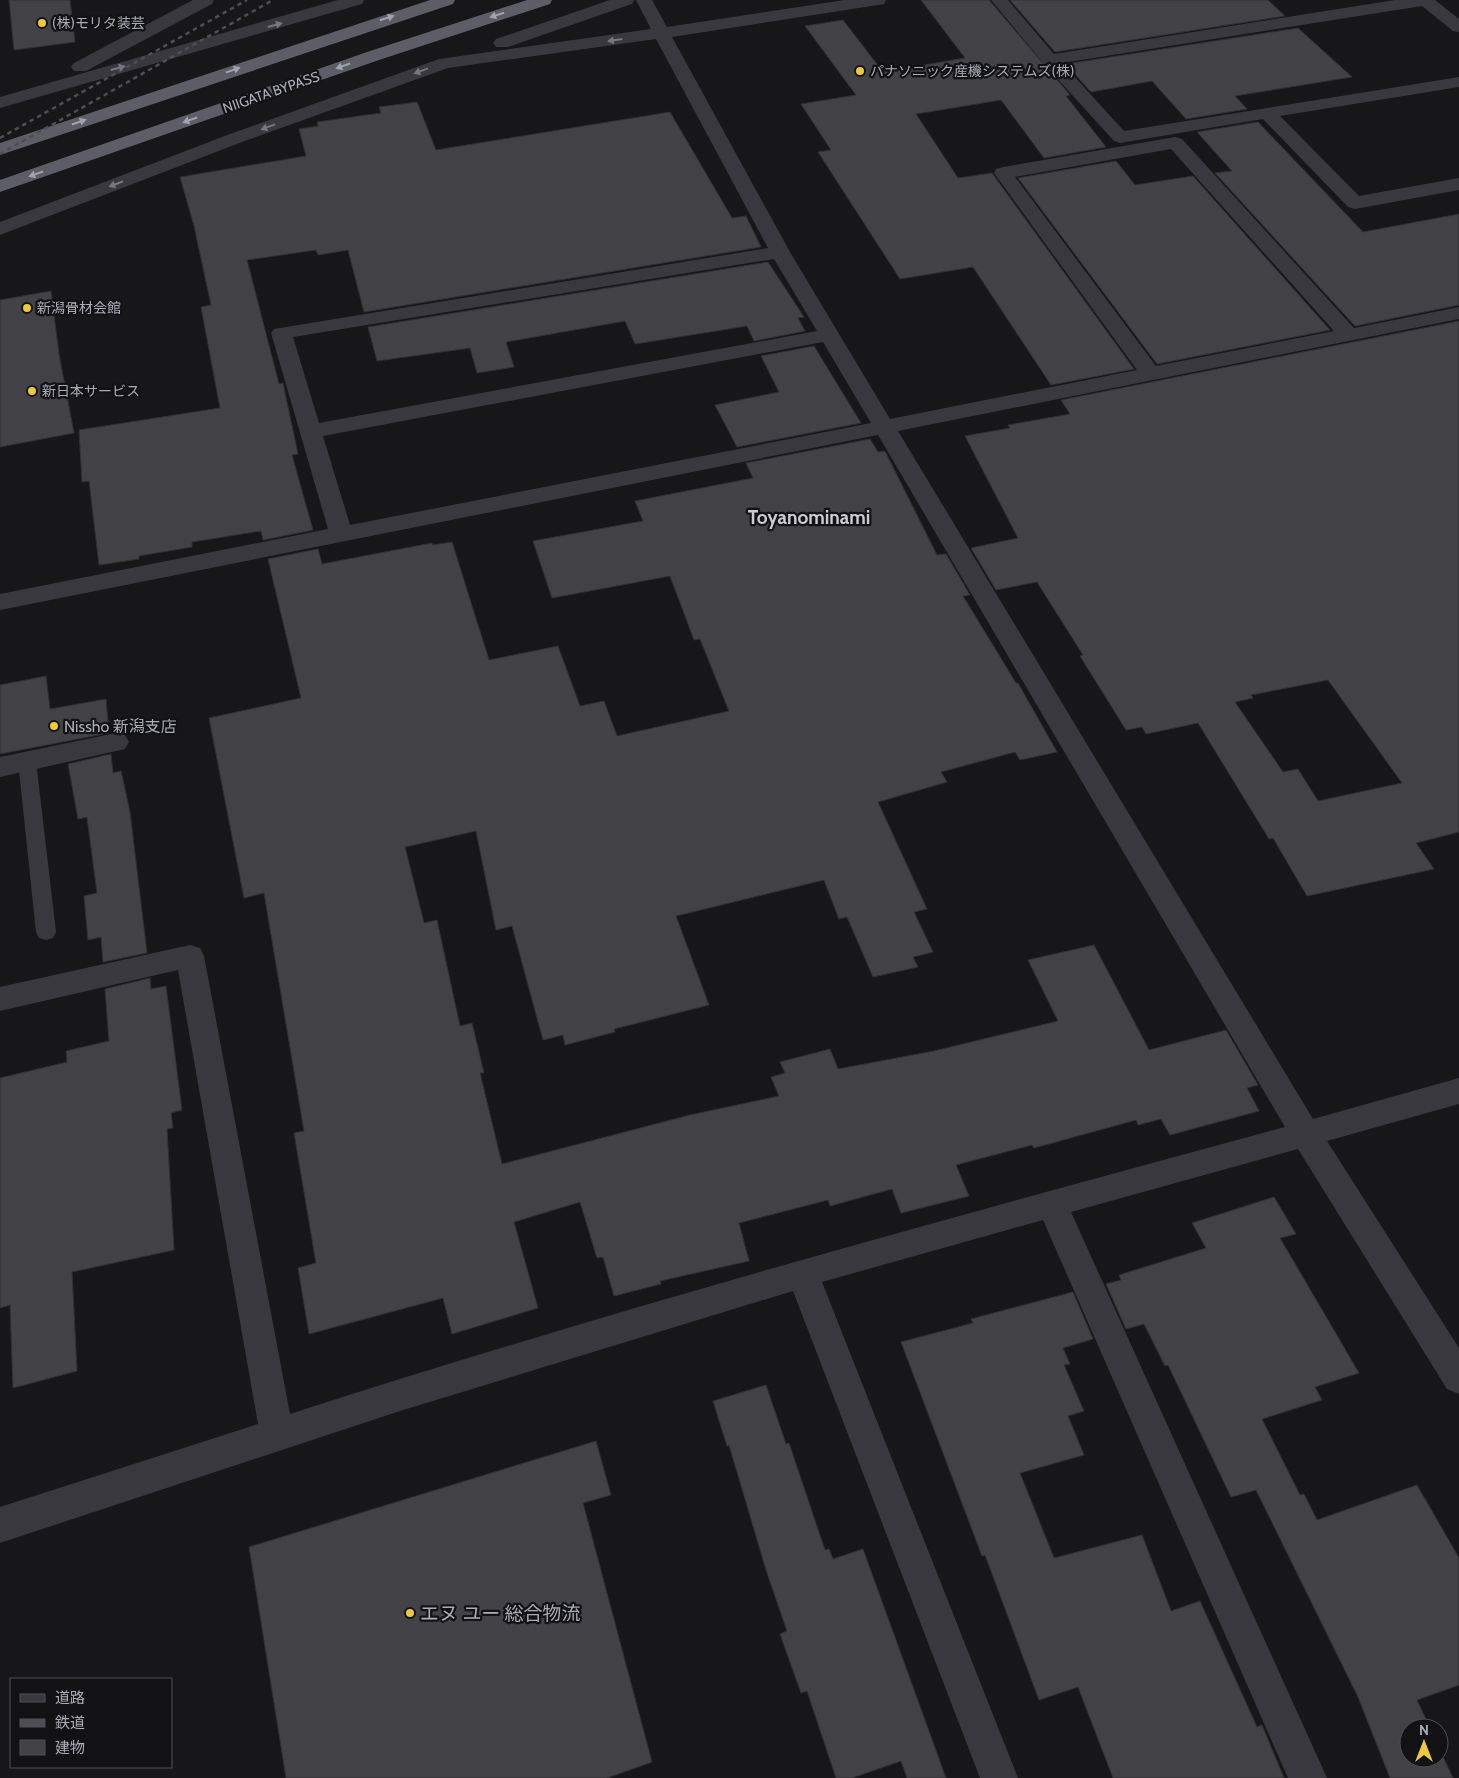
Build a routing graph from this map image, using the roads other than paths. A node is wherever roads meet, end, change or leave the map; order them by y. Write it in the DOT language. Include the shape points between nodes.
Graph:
graph roads {
  1 [pos="206,0"];
  2 [pos="356,0"];
  3 [pos="447,0"];
  4 [pos="544,0"];
  5 [pos="626,0"];
  6 [pos="644,0"];
  7 [pos="878,0"];
  8 [pos="999,0"];
  9 [pos="1425,0"];
  10 [pos="1459,28"];
  11 [pos="663,33"];
  12 [pos="1050,60"];
  13 [pos="444,63"];
  14 [pos="1459,82"];
  15 [pos="37,91"];
  16 [pos="0,103"];
  17 [pos="1268,114"];
  18 [pos="0,149"];
  19 [pos="1459,184"];
  20 [pos="0,186"];
  21 [pos="0,229"];
  22 [pos="780,252"];
  23 [pos="1459,313"];
  24 [pos="830,335"];
  25 [pos="1349,335"];
  26 [pos="1151,374"];
  27 [pos="885,426"];
  28 [pos="311,432"];
  29 [pos="341,534"];
  30 [pos="0,602"];
  31 [pos="116,742"];
  32 [pos="27,761"];
  33 [pos="0,767"];
  34 [pos="46,932"];
  35 [pos="0,999"];
  36 [pos="1459,1091"];
  37 [pos="1306,1135"];
  38 [pos="1051,1203"];
  39 [pos="802,1273"];
  40 [pos="1459,1378"];
  41 [pos="277,1434"];
  42 [pos="0,1524"];
  43 [pos="999,1778"];
  44 [pos="1308,1778"];
  1 -- 15 [label="street"];
  15 -- 2 [label="street, one-way"];
  18 -- 3 [label="highway, NIIGATA BYPASS, one-way"];
  4 -- 20 [label="highway, NIIGATA BYPASS, one-way" via="372,56"];
  5 -- 13 [label="street"];
  6 -- 11 [label="street"];
  7 -- 11 [label="street"];
  8 -- 12 [label="street"];
  9 -- 10 [label="street"];
  9 -- 12 [label="street"];
  11 -- 13 [label="street, one-way"];
  11 -- 22 [label="street"];
  12 -- 17 [label="street" via="1120,136"];
  13 -- 21 [label="street, one-way" via="236,138"];
  14 -- 17 [label="street"];
  15 -- 16 [label="street"];
  17 -- 19 [label="street" via="1355,203"];
  22 -- 24 [label="street"];
  22 -- 28 [label="street" via="281,333"];
  23 -- 25 [label="street"];
  24 -- 27 [label="street"];
  24 -- 28 [label="street"];
  25 -- 26 [label="street"];
  25 -- 26 [label="street" via="1175,143 1004,173"];
  26 -- 27 [label="street"];
  27 -- 29 [label="street"];
  27 -- 37 [label="street"];
  28 -- 29 [label="street"];
  29 -- 30 [label="street"];
  31 -- 32 [label="street"];
  32 -- 33 [label="street"];
  32 -- 34 [label="lane"];
  35 -- 41 [label="street" via="190,956"];
  36 -- 37 [label="street"];
  37 -- 38 [label="street"];
  37 -- 40 [label="street"];
  38 -- 39 [label="street"];
  38 -- 44 [label="street"];
  39 -- 41 [label="street" via="422,1386"];
  39 -- 43 [label="street"];
  41 -- 42 [label="street"];
}
